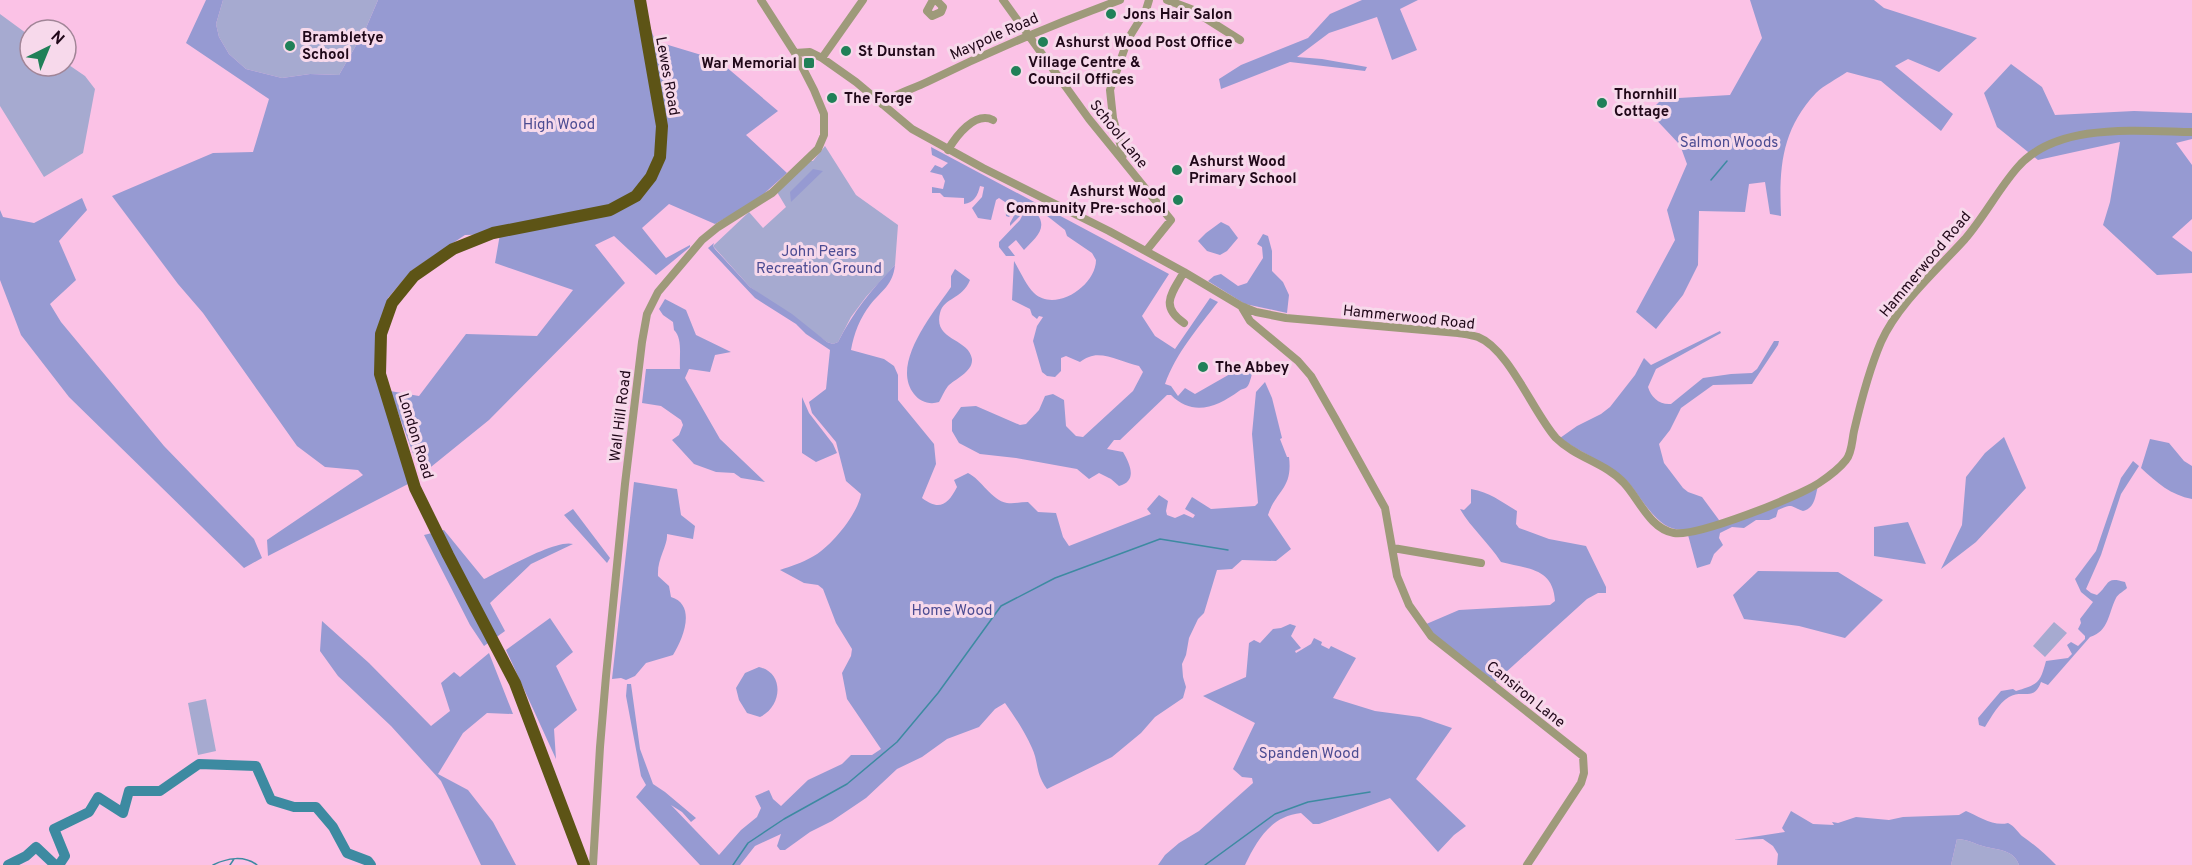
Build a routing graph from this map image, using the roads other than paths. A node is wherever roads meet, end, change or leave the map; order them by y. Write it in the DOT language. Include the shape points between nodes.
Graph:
graph roads {
  1 [pos="640,0"];
  2 [pos="761,0"];
  3 [pos="863,0"];
  4 [pos="1004,0"];
  5 [pos="1120,0"];
  6 [pos="1149,0"];
  7 [pos="1167,0"];
  8 [pos="1028,36"];
  9 [pos="1240,40"];
  10 [pos="795,53"];
  11 [pos="822,58"];
  12 [pos="882,104"];
  13 [pos="993,120"];
  14 [pos="2192,132"];
  15 [pos="948,150"];
  16 [pos="660,157"];
  17 [pos="1122,159"];
  18 [pos="1146,251"];
  19 [pos="1184,272"];
  20 [pos="1171,293"];
  21 [pos="1180,298"];
  22 [pos="1240,306"];
  23 [pos="1184,323"];
  24 [pos="1393,548"];
  25 [pos="1481,563"];
  26 [pos="584,865"];
  27 [pos="593,865"];
  28 [pos="1527,865"];
  1 -- 16 [label="highway, Lewes Road" via="662,126"];
  2 -- 10 [label="street"];
  3 -- 11 [label="street"];
  4 -- 8 [label="street, School Lane"];
  5 -- 8 [label="street, Maypole Road"];
  6 -- 17 [label="street" via="1128,39 1110,90"];
  7 -- 9 [label="street" via="1191,9"];
  8 -- 12 [label="street, Maypole Road"];
  8 -- 17 [label="street, School Lane"];
  10 -- 11 [label="street, Hammerwood Road" via="810,52"];
  10 -- 27 [label="street, Wall Hill Road" via="824,114 818,149 772,194 702,240 658,292 647,314 608,654"];
  11 -- 12 [label="street, Hammerwood Road"];
  12 -- 15 [label="street, Hammerwood Road" via="912,129"];
  13 -- 15 [label="street" via="979,118 956,136"];
  14 -- 22 [label="street, Hammerwood Road" via="2097,134 2064,139 2037,150 2016,169 1976,227 1891,324 1872,368 1848,458 1835,471 1799,493 1722,524 1687,533 1663,529 1615,474 1558,439 1500,356 1485,341 1458,333 1286,318"];
  15 -- 18 [label="street, Hammerwood Road"];
  16 -- 26 [label="highway, London Road" via="636,196 610,210 493,233 453,249 414,276 392,303 381,334 380,374 415,488 515,683"];
  17 -- 18 [label="street, School Lane" via="1171,220"];
  18 -- 19 [label="street, Hammerwood Road"];
  19 -- 20 [label="street"];
  19 -- 22 [label="street, Hammerwood Road"];
  20 -- 21 [label="street"];
  20 -- 23 [label="street" via="1171,312"];
  22 -- 24 [label="street, Cansiron Lane" via="1250,321 1311,376 1385,508"];
  24 -- 25 [label="street"];
  24 -- 28 [label="street, Cansiron Lane" via="1397,576 1409,605 1431,636 1582,756 1581,783"];
}
